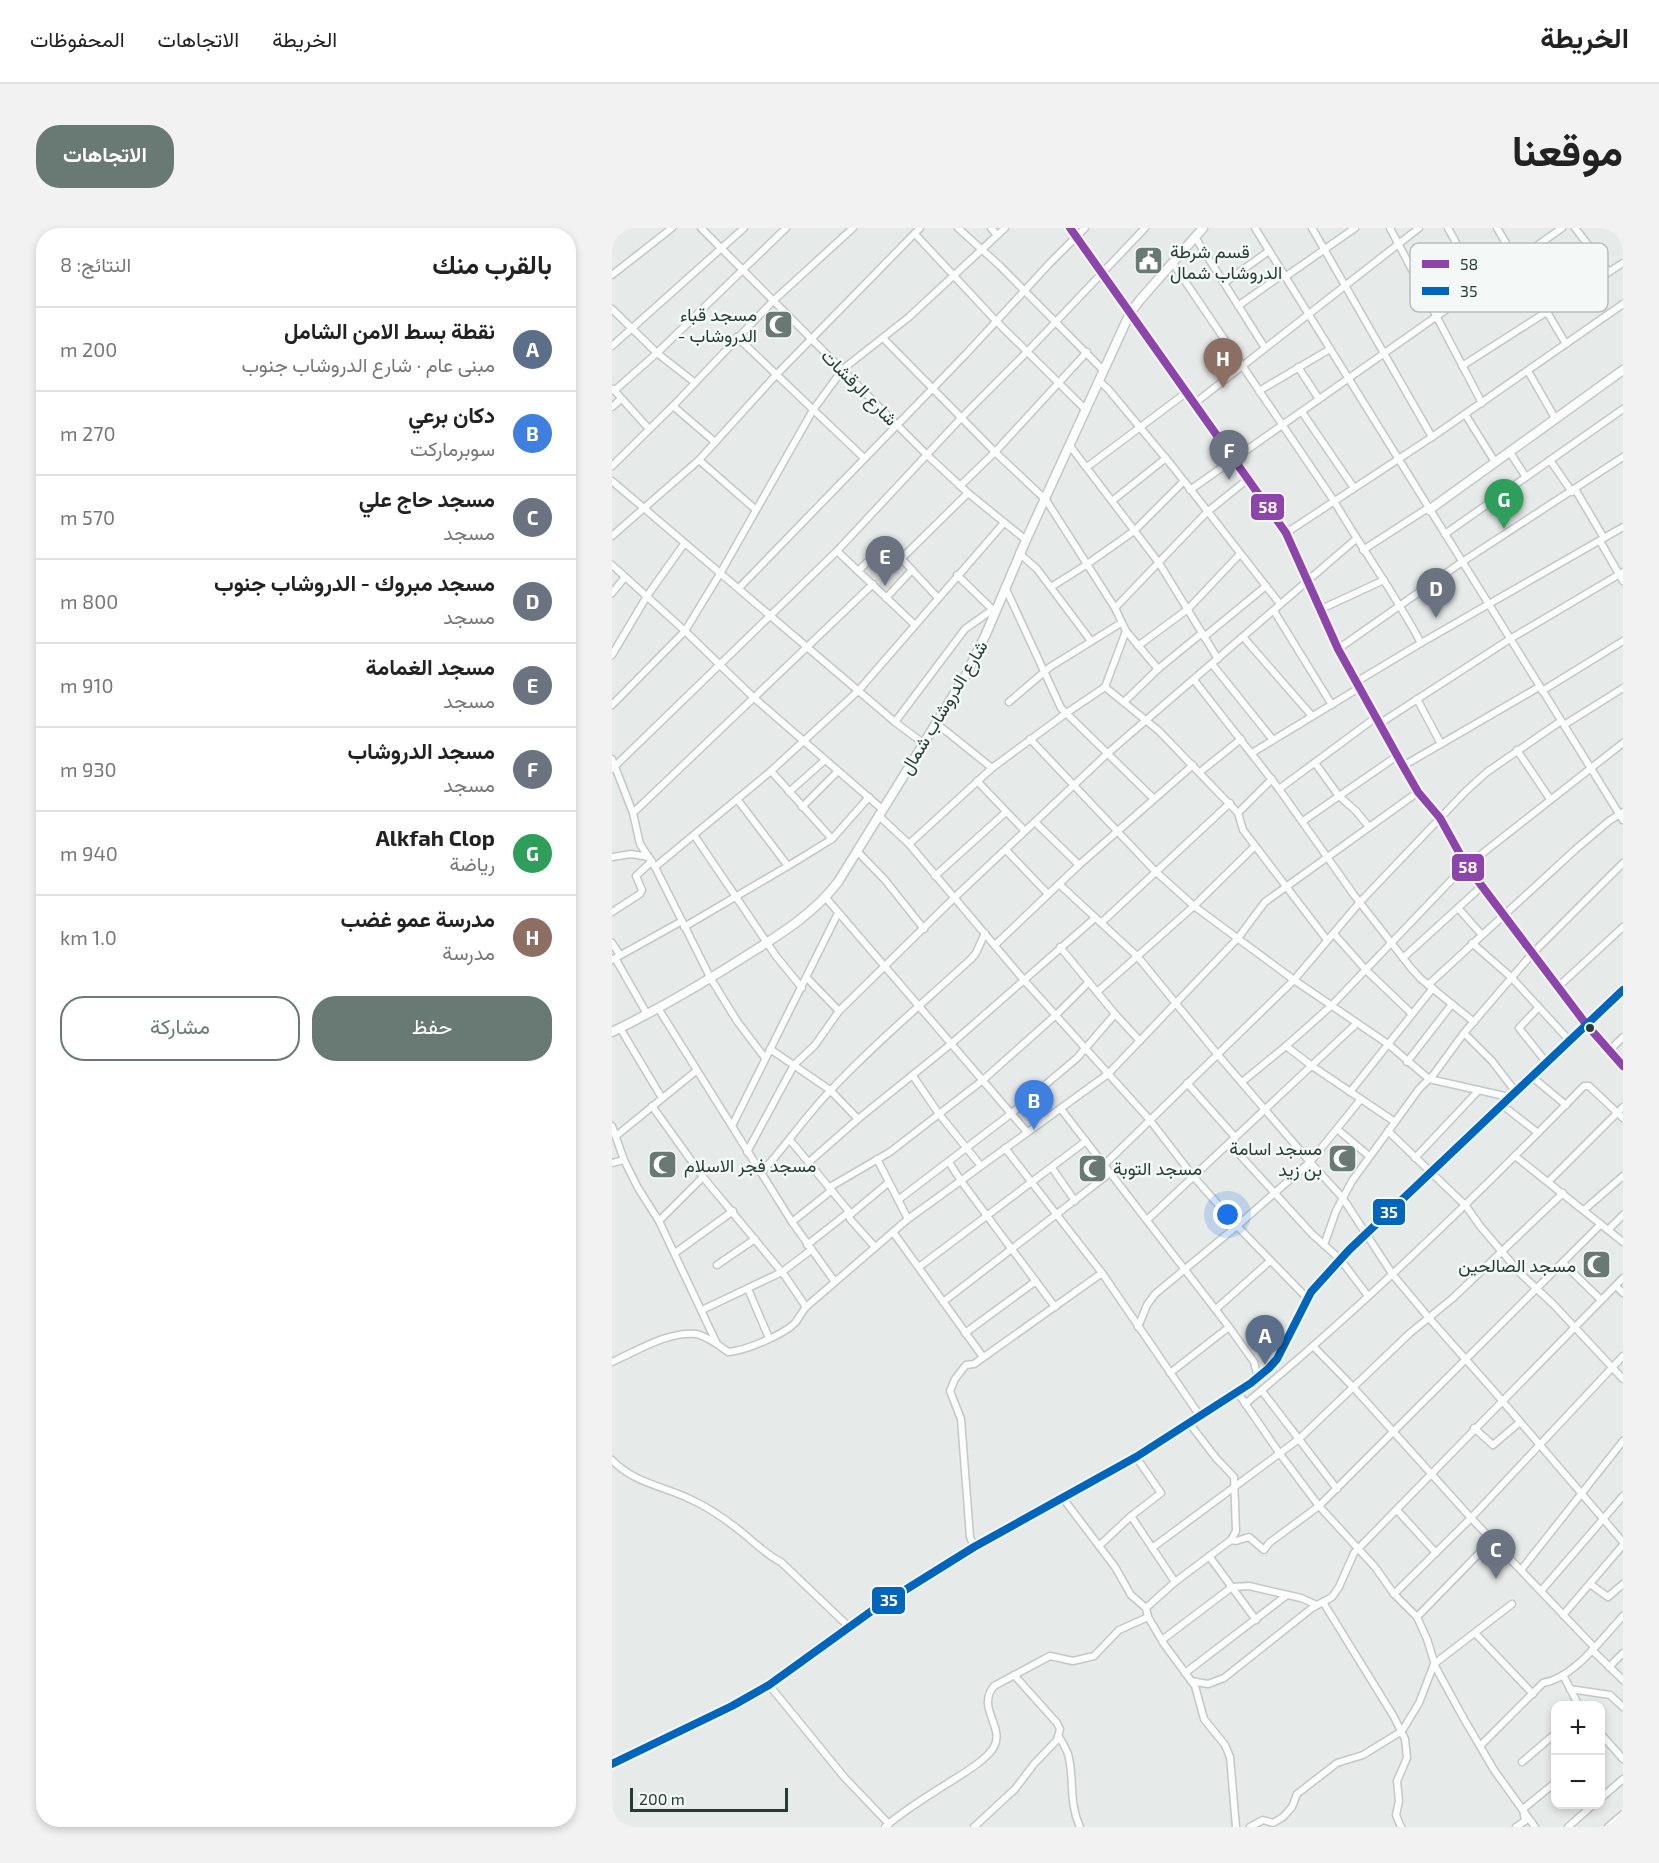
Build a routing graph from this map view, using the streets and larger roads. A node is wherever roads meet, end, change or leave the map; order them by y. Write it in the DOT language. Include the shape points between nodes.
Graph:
graph roads {
  1 [pos="672,228"];
  2 [pos="701,228"];
  3 [pos="744,228"];
  4 [pos="786,228"];
  5 [pos="853,228"];
  6 [pos="920,228"];
  7 [pos="958,228"];
  8 [pos="991,228"];
  9 [pos="1005,228"];
  10 [pos="1070,228"];
  11 [pos="1085,228"];
  12 [pos="1145,228"];
  13 [pos="1203,228"];
  14 [pos="1255,228"];
  15 [pos="1312,228"];
  16 [pos="1355,228"];
  17 [pos="1390,228"];
  18 [pos="1419,228"];
  19 [pos="1448,228"];
  20 [pos="1497,228"];
  21 [pos="1562,228"];
  22 [pos="1575,228"];
  23 [pos="1618,228"];
  24 [pos="915,234"];
  25 [pos="998,235"];
  26 [pos="1623,235"];
  27 [pos="1076,236"];
  28 [pos="1196,237"];
  29 [pos="1456,243"];
  30 [pos="1505,243"];
  31 [pos="1541,243"];
  32 [pos="1587,243"];
  33 [pos="1399,244"];
  34 [pos="721,249"];
  35 [pos="981,250"];
  36 [pos="1325,250"];
  37 [pos="1269,251"];
  38 [pos="1172,262"];
  39 [pos="1623,263"];
  40 [pos="1410,265"];
  41 [pos="741,269"];
  42 [pos="1609,272"];
  43 [pos="1103,274"];
  44 [pos="612,275"];
  45 [pos="953,276"];
  46 [pos="1284,276"];
  47 [pos="1224,283"];
  48 [pos="1344,285"];
  49 [pos="1024,290"];
  50 [pos="773,301"];
  51 [pos="1623,304"];
  52 [pos="1238,306"];
  53 [pos="612,309"];
  54 [pos="1434,312"];
  55 [pos="1442,312"];
  56 [pos="1545,312"];
  57 [pos="1130,314"];
  58 [pos="1307,314"];
  59 [pos="1436,316"];
  60 [pos="996,321"];
  61 [pos="1056,322"];
  62 [pos="631,329"];
  63 [pos="737,337"];
  64 [pos="812,338"];
  65 [pos="883,338"];
  66 [pos="1566,344"];
  67 [pos="612,346"];
  68 [pos="1265,348"];
  69 [pos="1330,349"];
  70 [pos="1028,352"];
  71 [pos="1087,352"];
  72 [pos="657,353"];
  73 [pos="1384,353"];
  74 [pos="1243,366"];
  75 [pos="1462,366"];
  76 [pos="1298,367"];
  77 [pos="843,369"];
  78 [pos="1104,370"];
  79 [pos="1623,370"];
  80 [pos="1528,371"];
  81 [pos="776,375"];
  82 [pos="1347,378"];
  83 [pos="1099,381"];
  84 [pos="694,382"];
  85 [pos="1059,383"];
  86 [pos="932,388"];
  87 [pos="613,390"];
  88 [pos="1259,391"];
  89 [pos="1187,392"];
  90 [pos="621,399"];
  91 [pos="1319,399"];
  92 [pos="1194,403"];
  93 [pos="1482,403"];
  94 [pos="673,406"];
  95 [pos="612,407"];
  96 [pos="1623,409"];
  97 [pos="813,410"];
  98 [pos="1086,410"];
  99 [pos="1302,412"];
  100 [pos="1465,414"];
  101 [pos="962,417"];
  102 [pos="1555,418"];
  103 [pos="897,424"];
  104 [pos="1139,426"];
  105 [pos="1282,426"];
  106 [pos="649,429"];
  107 [pos="1432,437"];
  108 [pos="715,442"];
  109 [pos="1070,446"];
  110 [pos="1509,451"];
  111 [pos="995,452"];
  112 [pos="927,455"];
  113 [pos="1623,457"];
  114 [pos="864,458"];
  115 [pos="1166,458"];
  116 [pos="1233,458"];
  117 [pos="1398,459"];
  118 [pos="699,460"];
  119 [pos="1550,460"];
  120 [pos="1495,462"];
  121 [pos="612,466"];
  122 [pos="1087,468"];
  123 [pos="1526,477"];
  124 [pos="1248,479"];
  125 [pos="612,481"];
  126 [pos="1184,481"];
  127 [pos="960,486"];
  128 [pos="1354,488"];
  129 [pos="1190,490"];
  130 [pos="1573,490"];
  131 [pos="968,493"];
  132 [pos="1046,500"];
  133 [pos="1112,501"];
  134 [pos="1334,501"];
  135 [pos="645,509"];
  136 [pos="756,509"];
  137 [pos="1428,509"];
  138 [pos="1207,512"];
  139 [pos="1003,524"];
  140 [pos="1623,528"];
  141 [pos="1134,531"];
  142 [pos="1286,533"];
  143 [pos="1445,534"];
  144 [pos="612,536"];
  145 [pos="1356,539"];
  146 [pos="1026,540"];
  147 [pos="1602,540"];
  148 [pos="684,544"];
  149 [pos="1363,550"];
  150 [pos="837,551"];
  151 [pos="1019,553"];
  152 [pos="1240,554"];
  153 [pos="902,558"];
  154 [pos="1462,562"];
  155 [pos="1159,563"];
  156 [pos="612,565"];
  157 [pos="1086,565"];
  158 [pos="912,570"];
  159 [pos="858,571"];
  160 [pos="721,572"];
  161 [pos="957,575"];
  162 [pos="1622,576"];
  163 [pos="625,577"];
  164 [pos="1384,580"];
  165 [pos="1307,582"];
  166 [pos="873,584"];
  167 [pos="1005,586"];
  168 [pos="1266,586"];
  169 [pos="1051,587"];
  170 [pos="739,588"];
  171 [pos="612,593"];
  172 [pos="647,596"];
  173 [pos="886,597"];
  174 [pos="938,598"];
  175 [pos="1280,604"];
  176 [pos="1488,604"];
  177 [pos="1401,605"];
  178 [pos="1114,608"];
  179 [pos="1188,609"];
  180 [pos="993,610"];
  181 [pos="1274,610"];
  182 [pos="1319,610"];
  183 [pos="771,616"];
  184 [pos="1121,623"];
  185 [pos="915,626"];
  186 [pos="685,631"];
  187 [pos="1126,631"];
  188 [pos="1203,635"];
  189 [pos="1244,638"];
  190 [pos="1510,639"];
  191 [pos="1091,641"];
  192 [pos="1623,641"];
  193 [pos="1420,643"];
  194 [pos="1138,646"];
  195 [pos="807,647"];
  196 [pos="1338,649"];
  197 [pos="612,655"];
  198 [pos="1218,659"];
  199 [pos="719,664"];
  200 [pos="1212,664"];
  201 [pos="1158,669"];
  202 [pos="1044,672"];
  203 [pos="1194,680"];
  204 [pos="1357,685"];
  205 [pos="1105,687"];
  206 [pos="1623,688"];
  207 [pos="1540,689"];
  208 [pos="858,691"];
  209 [pos="753,697"];
  210 [pos="1417,699"];
  211 [pos="1125,701"];
  212 [pos="1009,702"];
  213 [pos="612,705"];
  214 [pos="1332,705"];
  215 [pos="1065,714"];
  216 [pos="1312,716"];
  217 [pos="1146,719"];
  218 [pos="1377,721"];
  219 [pos="895,722"];
  220 [pos="936,723"];
  221 [pos="1562,723"];
  222 [pos="1030,739"];
  223 [pos="1241,739"];
  224 [pos="1273,740"];
  225 [pos="803,742"];
  226 [pos="1623,742"];
  227 [pos="923,743"];
  228 [pos="1441,744"];
  229 [pos="1517,750"];
  230 [pos="1108,753"];
  231 [pos="1252,753"];
  232 [pos="1397,756"];
  233 [pos="825,760"];
  234 [pos="1315,762"];
  235 [pos="613,765"];
  236 [pos="1193,765"];
  237 [pos="1403,766"];
  238 [pos="992,768"];
  239 [pos="1590,768"];
  240 [pos="771,771"];
  241 [pos="838,771"];
  242 [pos="1200,772"];
  243 [pos="1272,779"];
  244 [pos="977,781"];
  245 [pos="1075,786"];
  246 [pos="1279,789"];
  247 [pos="789,792"];
  248 [pos="1418,792"];
  249 [pos="1340,796"];
  250 [pos="869,798"];
  251 [pos="1153,798"];
  252 [pos="737,799"];
  253 [pos="1550,799"];
  254 [pos="1230,803"];
  255 [pos="802,807"];
  256 [pos="880,812"];
  257 [pos="1006,812"];
  258 [pos="633,813"];
  259 [pos="1238,813"];
  260 [pos="1622,816"];
  261 [pos="1440,818"];
  262 [pos="1303,821"];
  263 [pos="1035,822"];
  264 [pos="1369,827"];
  265 [pos="1025,831"];
  266 [pos="1118,831"];
  267 [pos="694,835"];
  268 [pos="832,838"];
  269 [pos="909,844"];
  270 [pos="1255,846"];
  271 [pos="1006,850"];
  272 [pos="857,851"];
  273 [pos="1328,856"];
  274 [pos="612,857"];
  275 [pos="652,862"];
  276 [pos="1623,863"];
  277 [pos="1079,865"];
  278 [pos="1466,865"];
  279 [pos="789,866"];
  280 [pos="1155,871"];
  281 [pos="935,876"];
  282 [pos="1059,884"];
  283 [pos="1482,886"];
  284 [pos="1285,887"];
  285 [pos="1048,894"];
  286 [pos="737,896"];
  287 [pos="826,898"];
  288 [pos="954,898"];
  289 [pos="1360,902"];
  290 [pos="1194,906"];
  291 [pos="1458,908"];
  292 [pos="612,912"];
  293 [pos="838,913"];
  294 [pos="1503,915"];
  295 [pos="1095,918"];
  296 [pos="1101,923"];
  297 [pos="683,924"];
  298 [pos="1623,927"];
  299 [pos="924,928"];
  300 [pos="985,933"];
  301 [pos="1334,934"];
  302 [pos="1482,935"];
  303 [pos="1238,938"];
  304 [pos="1327,940"];
  305 [pos="767,942"];
  306 [pos="612,943"];
  307 [pos="1391,943"];
  308 [pos="1472,943"];
  309 [pos="995,945"];
  310 [pos="1060,947"];
  311 [pos="1532,954"];
  312 [pos="1138,957"];
  313 [pos="616,958"];
  314 [pos="1403,958"];
  315 [pos="884,966"];
  316 [pos="1366,969"];
  317 [pos="1511,977"];
  318 [pos="807,978"];
  319 [pos="711,979"];
  320 [pos="1023,979"];
  321 [pos="1294,980"];
  322 [pos="1089,982"];
  323 [pos="1559,986"];
  324 [pos="1431,987"];
  325 [pos="802,988"];
  326 [pos="1623,990"];
  327 [pos="1097,992"];
  328 [pos="1177,1003"];
  329 [pos="1452,1004"];
  330 [pos="1330,1006"];
  331 [pos="919,1007"];
  332 [pos="658,1008"];
  333 [pos="1538,1008"];
  334 [pos="839,1011"];
  335 [pos="647,1014"];
  336 [pos="1115,1014"];
  337 [pos="1412,1014"];
  338 [pos="1056,1015"];
  339 [pos="1474,1022"];
  340 [pos="1356,1024"];
  341 [pos="1586,1024"];
  342 [pos="616,1030"];
  343 [pos="1464,1033"];
  344 [pos="1623,1037"];
  345 [pos="1140,1041"];
  346 [pos="1569,1041"];
  347 [pos="951,1044"];
  348 [pos="1388,1044"];
  349 [pos="1286,1046"];
  350 [pos="770,1049"];
  351 [pos="1086,1049"];
  352 [pos="1609,1051"];
  353 [pos="1218,1055"];
  354 [pos="765,1058"];
  355 [pos="1407,1062"];
  356 [pos="1546,1062"];
  357 [pos="794,1065"];
  358 [pos="1312,1066"];
  359 [pos="1623,1066"];
  360 [pos="696,1071"];
  361 [pos="1108,1074"];
  362 [pos="913,1076"];
  363 [pos="1531,1076"];
  364 [pos="1430,1079"];
  365 [pos="983,1080"];
  366 [pos="1242,1082"];
  367 [pos="1187,1083"];
  368 [pos="830,1090"];
  369 [pos="1479,1090"];
  370 [pos="1350,1092"];
  371 [pos="1512,1094"];
  372 [pos="662,1098"];
  373 [pos="1361,1099"];
  374 [pos="1501,1104"];
  375 [pos="1566,1105"];
  376 [pos="652,1106"];
  377 [pos="1623,1107"];
  378 [pos="1061,1109"];
  379 [pos="1266,1109"];
  380 [pos="1617,1112"];
  381 [pos="1012,1113"];
  382 [pos="939,1114"];
  383 [pos="1623,1118"];
  384 [pos="858,1119"];
  385 [pos="1149,1119"];
  386 [pos="1395,1122"];
  387 [pos="612,1126"];
  388 [pos="732,1126"];
  389 [pos="1336,1129"];
  390 [pos="1388,1131"];
  391 [pos="1028,1132"];
  392 [pos="1538,1133"];
  393 [pos="616,1137"];
  394 [pos="1235,1137"];
  395 [pos="790,1140"];
  396 [pos="1086,1141"];
  397 [pos="1229,1143"];
  398 [pos="1005,1148"];
  399 [pos="967,1149"];
  400 [pos="747,1152"];
  401 [pos="1369,1156"];
  402 [pos="1515,1156"];
  403 [pos="1415,1158"];
  404 [pos="878,1159"];
  405 [pos="624,1160"];
  406 [pos="809,1161"];
  407 [pos="950,1162"];
  408 [pos="1310,1162"];
  409 [pos="612,1163"];
  410 [pos="1104,1165"];
  411 [pos="981,1166"];
  412 [pos="1052,1168"];
  413 [pos="761,1173"];
  414 [pos="1110,1173"];
  415 [pos="1430,1173"];
  416 [pos="1193,1176"];
  417 [pos="1623,1176"];
  418 [pos="704,1177"];
  419 [pos="961,1181"];
  420 [pos="1548,1182"];
  421 [pos="888,1183"];
  422 [pos="1032,1183"];
  423 [pos="831,1189"];
  424 [pos="1563,1193"];
  425 [pos="1274,1194"];
  426 [pos="1342,1197"];
  427 [pos="898,1200"];
  428 [pos="1075,1200"];
  429 [pos="1466,1206"];
  430 [pos="1584,1210"];
  431 [pos="733,1211"];
  432 [pos="850,1213"];
  433 [pos="1057,1214"];
  434 [pos="1623,1215"];
  435 [pos="988,1216"];
  436 [pos="908,1219"];
  437 [pos="1147,1220"];
  438 [pos="660,1221"];
  439 [pos="792,1222"];
  440 [pos="1601,1224"];
  441 [pos="1237,1226"];
  442 [pos="1608,1230"];
  443 [pos="893,1232"];
  444 [pos="1366,1233"];
  445 [pos="755,1239"];
  446 [pos="1623,1242"];
  447 [pos="1324,1245"];
  448 [pos="875,1247"];
  449 [pos="809,1248"];
  450 [pos="1013,1249"];
  451 [pos="1501,1252"];
  452 [pos="675,1253"];
  453 [pos="1340,1259"];
  454 [pos="1270,1261"];
  455 [pos="1563,1263"];
  456 [pos="717,1265"];
  457 [pos="919,1267"];
  458 [pos="1184,1270"];
  459 [pos="782,1272"];
  460 [pos="1102,1273"];
  461 [pos="1393,1275"];
  462 [pos="1623,1278"];
  463 [pos="1036,1281"];
  464 [pos="835,1282"];
  465 [pos="1616,1286"];
  466 [pos="748,1289"];
  467 [pos="1536,1289"];
  468 [pos="1623,1293"];
  469 [pos="1368,1296"];
  470 [pos="1308,1299"];
  471 [pos="1601,1300"];
  472 [pos="943,1302"];
  473 [pos="806,1307"];
  474 [pos="1055,1308"];
  475 [pos="702,1310"];
  476 [pos="1216,1310"];
  477 [pos="1429,1318"];
  478 [pos="1138,1327"];
  479 [pos="1229,1327"];
  480 [pos="1574,1328"];
  481 [pos="965,1333"];
  482 [pos="769,1338"];
  483 [pos="717,1344"];
  484 [pos="1313,1346"];
  485 [pos="1623,1356"];
  486 [pos="983,1357"];
  487 [pos="1466,1359"];
  488 [pos="612,1362"];
  489 [pos="1612,1368"];
  490 [pos="1170,1372"];
  491 [pos="1258,1378"];
  492 [pos="1623,1379"];
  493 [pos="1354,1388"];
  494 [pos="1262,1391"];
  495 [pos="1238,1393"];
  496 [pos="1502,1401"];
  497 [pos="1245,1404"];
  498 [pos="1200,1416"];
  499 [pos="1520,1422"];
  500 [pos="1189,1424"];
  501 [pos="1474,1428"];
  502 [pos="1394,1431"];
  503 [pos="1299,1439"];
  504 [pos="1623,1441"];
  505 [pos="1540,1446"];
  506 [pos="1280,1454"];
  507 [pos="1136,1457"];
  508 [pos="612,1460"];
  509 [pos="1432,1474"];
  510 [pos="1234,1488"];
  511 [pos="1337,1489"];
  512 [pos="1582,1494"];
  513 [pos="1623,1496"];
  514 [pos="1062,1497"];
  515 [pos="1319,1506"];
  516 [pos="1397,1510"];
  517 [pos="1131,1516"];
  518 [pos="1471,1518"];
  519 [pos="1603,1519"];
  520 [pos="1232,1540"];
  521 [pos="1492,1540"];
  522 [pos="1623,1544"];
  523 [pos="1099,1546"];
  524 [pos="974,1547"];
  525 [pos="1152,1548"];
  526 [pos="1358,1549"];
  527 [pos="1436,1553"];
  528 [pos="1209,1556"];
  529 [pos="1521,1570"];
  530 [pos="1175,1582"];
  531 [pos="1590,1584"];
  532 [pos="1623,1584"];
  533 [pos="1232,1587"];
  534 [pos="1541,1591"];
  535 [pos="1394,1594"];
  536 [pos="1287,1595"];
  537 [pos="1320,1604"];
  538 [pos="1512,1604"];
  539 [pos="1146,1608"];
  540 [pos="1563,1615"];
  541 [pos="1623,1616"];
  542 [pos="1148,1617"];
  543 [pos="1417,1617"];
  544 [pos="1256,1620"];
  545 [pos="848,1626"];
  546 [pos="1475,1633"];
  547 [pos="1162,1640"];
  548 [pos="1593,1649"];
  549 [pos="1623,1653"];
  550 [pos="1434,1664"];
  551 [pos="1609,1667"];
  552 [pos="1185,1673"];
  553 [pos="1014,1674"];
  554 [pos="1563,1675"];
  555 [pos="1623,1680"];
  556 [pos="1191,1681"];
  557 [pos="769,1685"];
  558 [pos="1570,1689"];
  559 [pos="1533,1694"];
  560 [pos="1576,1701"];
  561 [pos="1623,1707"];
  562 [pos="1402,1731"];
  563 [pos="1059,1737"];
  564 [pos="1551,1737"];
  565 [pos="1606,1740"];
  566 [pos="1480,1746"];
  567 [pos="1623,1759"];
  568 [pos="1522,1762"];
  569 [pos="612,1764"];
  570 [pos="1623,1779"];
  571 [pos="1551,1786"];
  572 [pos="1605,1795"];
  573 [pos="1523,1809"];
  574 [pos="1588,1809"];
  575 [pos="1620,1817"];
  576 [pos="887,1825"];
  577 [pos="1623,1825"];
  578 [pos="974,1827"];
  579 [pos="1080,1827"];
  580 [pos="1236,1827"];
  581 [pos="1250,1827"];
  582 [pos="1401,1827"];
  583 [pos="1516,1827"];
  584 [pos="1535,1827"];
  585 [pos="1568,1827"];
  586 [pos="1608,1827"];
  1 -- 44 [label="street"];
  2 -- 34 [label="street, شارع الرقشات"];
  3 -- 34 [label="street"];
  4 -- 41 [label="street"];
  5 -- 50 [label="street"];
  6 -- 24 [label="street"];
  7 -- 35 [label="street"];
  8 -- 25 [label="street"];
  9 -- 25 [label="street"];
  10 -- 27 [label="street"];
  11 -- 27 [label="street"];
  12 -- 43 [label="street"];
  13 -- 28 [label="street, شارع الدروشاب شمال"];
  14 -- 37 [label="street"];
  15 -- 36 [label="street"];
  16 -- 36 [label="street"];
  17 -- 33 [label="street"];
  18 -- 33 [label="street"];
  19 -- 29 [label="street"];
  20 -- 30 [label="street"];
  21 -- 31 [label="street"];
  22 -- 32 [label="street"];
  23 -- 26 [label="street"];
  24 -- 45 [label="street"];
  24 -- 64 [label="street"];
  25 -- 35 [label="street"];
  27 -- 43 [label="street"];
  27 -- 49 [label="street"];
  28 -- 38 [label="street, شارع الدروشاب شمال"];
  28 -- 47 [label="street"];
  33 -- 40 [label="street"];
  33 -- 48 [label="street"];
  34 -- 41 [label="street, شارع الرقشات"];
  34 -- 62 [label="street"];
  35 -- 45 [label="street"];
  35 -- 49 [label="street"];
  36 -- 46 [label="street"];
  36 -- 48 [label="street"];
  37 -- 46 [label="street"];
  37 -- 47 [label="street"];
  38 -- 57 [label="street, شارع الدروشاب شمال"];
  38 -- 74 [label="street"];
  39 -- 42 [label="street"];
  41 -- 50 [label="street, شارع الرقشات"];
  41 -- 72 [label="street"];
  43 -- 57 [label="street"];
  43 -- 61 [label="street"];
  45 -- 60 [label="street"];
  45 -- 65 [label="street"];
  46 -- 52 [label="street"];
  46 -- 58 [label="street"];
  47 -- 52 [label="street"];
  48 -- 58 [label="street"];
  48 -- 73 [label="street"];
  49 -- 60 [label="street"];
  49 -- 61 [label="street"];
  50 -- 63 [label="street"];
  50 -- 64 [label="street, شارع الرقشات"];
  51 -- 66 [label="street"];
  52 -- 68 [label="street"];
  53 -- 62 [label="street"];
  54 -- 59 [label="street"];
  55 -- 59 [label="street"];
  56 -- 66 [label="street"];
  56 -- 75 [label="street"];
  57 -- 78 [label="street, شارع الدروشاب شمال"];
  57 -- 89 [label="street"];
  58 -- 68 [label="street"];
  58 -- 69 [label="street"];
  59 -- 73 [label="street"];
  59 -- 75 [label="street"];
  60 -- 70 [label="street"];
  60 -- 86 [label="street"];
  61 -- 70 [label="street"];
  61 -- 71 [label="street"];
  62 -- 67 [label="street"];
  62 -- 72 [label="street"];
  63 -- 81 [label="street"];
  63 -- 84 [label="street"];
  64 -- 77 [label="street, شارع الرقشات"];
  64 -- 81 [label="street"];
  65 -- 77 [label="street"];
  65 -- 86 [label="street"];
  66 -- 80 [label="street"];
  68 -- 74 [label="street"];
  69 -- 76 [label="street"];
  69 -- 82 [label="street"];
  70 -- 85 [label="street"];
  70 -- 101 [label="street"];
  71 -- 78 [label="street"];
  71 -- 85 [label="street"];
  72 -- 84 [label="street"];
  72 -- 87 [label="street"];
  73 -- 82 [label="street"];
  73 -- 107 [label="street"];
  74 -- 88 [label="street"];
  74 -- 92 [label="street"];
  75 -- 93 [label="street"];
  76 -- 88 [label="street"];
  76 -- 91 [label="street"];
  77 -- 97 [label="street"];
  77 -- 103 [label="street, شارع الرقشات"];
  78 -- 83 [label="street, شارع الدروشاب شمال"];
  79 -- 102 [label="street"];
  80 -- 93 [label="street"];
  80 -- 102 [label="street"];
  81 -- 97 [label="street"];
  81 -- 108 [label="street"];
  82 -- 91 [label="street"];
  82 -- 117 [label="street"];
  83 -- 98 [label="street, شارع الدروشاب شمال"];
  83 -- 104 [label="street"];
  84 -- 94 [label="street"];
  85 -- 98 [label="street"];
  85 -- 111 [label="street"];
  86 -- 101 [label="street"];
  86 -- 103 [label="street"];
  87 -- 90 [label="street"];
  88 -- 105 [label="street"];
  89 -- 92 [label="street"];
  89 -- 104 [label="street"];
  90 -- 95 [label="street"];
  90 -- 106 [label="street"];
  91 -- 99 [label="street"];
  92 -- 116 [label="street"];
  93 -- 100 [label="street"];
  94 -- 106 [label="street"];
  94 -- 108 [label="street"];
  96 -- 119 [label="street"];
  97 -- 114 [label="street"];
  97 -- 136 [label="street"];
  98 -- 109 [label="street, شارع الدروشاب شمال"];
  99 -- 105 [label="street"];
  99 -- 128 [label="street"];
  100 -- 107 [label="street"];
  100 -- 120 [label="street"];
  101 -- 111 [label="street"];
  101 -- 112 [label="street"];
  102 -- 110 [label="street"];
  103 -- 112 [label="street, شارع الرقشات"];
  103 -- 114 [label="street"];
  104 -- 115 [label="street"];
  104 -- 122 [label="street"];
  105 -- 116 [label="street"];
  105 -- 134 [label="street"];
  106 -- 121 [label="street"];
  107 -- 117 [label="street"];
  108 -- 118 [label="street"];
  109 -- 122 [label="street"];
  109 -- 132 [label="street, شارع الدروشاب شمال"];
  110 -- 120 [label="street"];
  110 -- 123 [label="street"];
  111 -- 127 [label="street"];
  111 -- 132 [label="street"];
  112 -- 127 [label="street, شارع الرقشات"];
  112 -- 150 [label="street"];
  113 -- 130 [label="street"];
  114 -- 170 [label="street"];
  115 -- 126 [label="street"];
  115 -- 133 [label="street"];
  116 -- 124 [label="street"];
  116 -- 129 [label="street"];
  117 -- 128 [label="street"];
  117 -- 137 [label="street"];
  118 -- 135 [label="street"];
  118 -- 136 [label="street"];
  119 -- 123 [label="street"];
  119 -- 130 [label="street"];
  120 -- 137 [label="street"];
  122 -- 133 [label="street"];
  123 -- 143 [label="street"];
  124 -- 138 [label="street"];
  124 -- 142 [label="street"];
  125 -- 135 [label="street"];
  126 -- 129 [label="street"];
  126 -- 141 [label="street"];
  127 -- 131 [label="street, شارع الرقشات"];
  128 -- 134 [label="street"];
  129 -- 138 [label="street"];
  130 -- 147 [label="street"];
  130 -- 154 [label="street"];
  131 -- 139 [label="street, شارع الرقشات"];
  131 -- 153 [label="street"];
  132 -- 146 [label="street, شارع الدروشاب شمال"];
  132 -- 157 [label="street"];
  133 -- 141 [label="street"];
  134 -- 142 [label="street"];
  134 -- 145 [label="street"];
  135 -- 144 [label="street"];
  135 -- 148 [label="street"];
  136 -- 160 [label="street"];
  137 -- 143 [label="street"];
  137 -- 149 [label="street"];
  138 -- 152 [label="street"];
  138 -- 155 [label="street"];
  139 -- 146 [label="street, شارع الرقشات"];
  139 -- 161 [label="street"];
  140 -- 147 [label="street"];
  141 -- 155 [label="street"];
  141 -- 157 [label="street"];
  142 -- 165 [label="street"];
  143 -- 154 [label="street"];
  145 -- 149 [label="street"];
  145 -- 165 [label="street"];
  146 -- 151 [label="street, شارع الدروشاب شمال"];
  147 -- 162 [label="street"];
  147 -- 176 [label="street"];
  148 -- 160 [label="street"];
  148 -- 172 [label="street"];
  149 -- 164 [label="street"];
  150 -- 159 [label="street"];
  150 -- 183 [label="street"];
  151 -- 167 [label="street, شارع الدروشاب شمال"];
  151 -- 169 [label="street"];
  152 -- 168 [label="street"];
  152 -- 179 [label="street"];
  153 -- 158 [label="street"];
  153 -- 159 [label="street" via="886,543"];
  154 -- 176 [label="street"];
  154 -- 177 [label="street"];
  155 -- 178 [label="street"];
  155 -- 179 [label="street"];
  156 -- 163 [label="street"];
  157 -- 169 [label="street"];
  157 -- 178 [label="street"];
  158 -- 173 [label="street"];
  158 -- 174 [label="street"];
  159 -- 166 [label="street"];
  160 -- 170 [label="street"];
  160 -- 186 [label="street"];
  161 -- 174 [label="street"];
  161 -- 180 [label="street"];
  162 -- 190 [label="street"];
  163 -- 171 [label="street"];
  163 -- 172 [label="street"];
  164 -- 177 [label="street"];
  164 -- 182 [label="street"];
  165 -- 175 [label="street"];
  165 -- 182 [label="street"];
  166 -- 173 [label="street"];
  166 -- 195 [label="street"];
  167 -- 180 [label="street, شارع الدروشاب شمال"];
  167 -- 202 [label="street"];
  168 -- 175 [label="street"];
  168 -- 188 [label="street"];
  169 -- 191 [label="street"];
  170 -- 183 [label="street"];
  172 -- 186 [label="street"];
  172 -- 197 [label="street"];
  173 -- 185 [label="street"];
  174 -- 185 [label="street"];
  175 -- 181 [label="street"];
  176 -- 190 [label="street"];
  176 -- 193 [label="street"];
  177 -- 193 [label="street"];
  177 -- 196 [label="street"];
  178 -- 184 [label="street"];
  179 -- 188 [label="street"];
  179 -- 194 [label="street"];
  180 -- 219 [label="street" via="965,630"];
  180 -- 220 [label="street, شارع الدروشاب شمال" via="966,675"];
  181 -- 189 [label="street"];
  181 -- 214 [label="street"];
  182 -- 196 [label="street"];
  183 -- 195 [label="street"];
  183 -- 199 [label="street"];
  184 -- 187 [label="street"];
  184 -- 191 [label="street"];
  185 -- 208 [label="street"];
  186 -- 199 [label="street"];
  186 -- 213 [label="street"];
  187 -- 194 [label="street"];
  187 -- 205 [label="street"];
  188 -- 198 [label="street"];
  188 -- 201 [label="street"];
  189 -- 198 [label="street"];
  189 -- 216 [label="street"];
  190 -- 207 [label="street"];
  190 -- 210 [label="street"];
  191 -- 202 [label="street"];
  192 -- 207 [label="street"];
  193 -- 204 [label="street"];
  194 -- 201 [label="street"];
  195 -- 208 [label="street"];
  195 -- 209 [label="street"];
  196 -- 204 [label="street"];
  198 -- 200 [label="street"];
  199 -- 209 [label="street"];
  199 -- 235 [label="street"];
  200 -- 203 [label="street"];
  200 -- 224 [label="street"];
  201 -- 211 [label="street"];
  202 -- 212 [label="street"];
  202 -- 215 [label="street"];
  203 -- 217 [label="street"];
  203 -- 223 [label="street"];
  204 -- 214 [label="street"];
  204 -- 218 [label="street"];
  205 -- 211 [label="street"];
  205 -- 215 [label="street"];
  206 -- 221 [label="street"];
  207 -- 221 [label="street"];
  207 -- 228 [label="street"];
  208 -- 219 [label="street"];
  208 -- 225 [label="street"];
  209 -- 225 [label="street"];
  209 -- 258 [label="street"];
  210 -- 218 [label="street"];
  210 -- 228 [label="street"];
  211 -- 217 [label="street"];
  214 -- 216 [label="street"];
  215 -- 222 [label="street"];
  215 -- 230 [label="street"];
  216 -- 224 [label="street"];
  217 -- 230 [label="street"];
  217 -- 236 [label="street"];
  218 -- 232 [label="street"];
  218 -- 234 [label="street"];
  219 -- 227 [label="street"];
  220 -- 227 [label="street, شارع الدروشاب شمال"];
  220 -- 238 [label="street"];
  221 -- 229 [label="street"];
  221 -- 239 [label="street"];
  222 -- 238 [label="street"];
  222 -- 245 [label="street"];
  223 -- 231 [label="street"];
  223 -- 242 [label="street"];
  224 -- 231 [label="street"];
  225 -- 233 [label="street"];
  225 -- 240 [label="street"];
  226 -- 239 [label="street"];
  227 -- 256 [label="street, شارع الدروشاب شمال"];
  228 -- 237 [label="street"];
  229 -- 253 [label="street"];
  229 -- 261 [label="street" via="1476,781"];
  230 -- 245 [label="street"];
  230 -- 251 [label="street"];
  231 -- 243 [label="street"];
  232 -- 237 [label="street"];
  232 -- 249 [label="street"];
  233 -- 241 [label="street"];
  233 -- 247 [label="street"];
  234 -- 246 [label="street"];
  234 -- 249 [label="street"];
  235 -- 258 [label="street"];
  236 -- 242 [label="street"];
  236 -- 251 [label="street"];
  237 -- 248 [label="street"];
  238 -- 244 [label="street"];
  239 -- 253 [label="street"];
  239 -- 260 [label="street"];
  240 -- 247 [label="street"];
  240 -- 252 [label="street"];
  241 -- 250 [label="street"];
  241 -- 255 [label="street"];
  242 -- 254 [label="street"];
  243 -- 246 [label="street"];
  243 -- 259 [label="street"];
  244 -- 257 [label="street"];
  244 -- 269 [label="street"];
  245 -- 263 [label="street"];
  245 -- 266 [label="street"];
  246 -- 262 [label="street"];
  247 -- 255 [label="street"];
  248 -- 261 [label="street"];
  248 -- 264 [label="street"];
  249 -- 262 [label="street"];
  249 -- 264 [label="street"];
  250 -- 256 [label="street"];
  250 -- 268 [label="street"];
  251 -- 266 [label="street"];
  252 -- 267 [label="street"];
  252 -- 279 [label="street"];
  253 -- 278 [label="street"];
  254 -- 259 [label="street"];
  254 -- 280 [label="street"];
  255 -- 268 [label="street"];
  256 -- 269 [label="street"];
  256 -- 272 [label="street, شارع الدروشاب شمال"];
  257 -- 265 [label="street"];
  257 -- 281 [label="street"];
  258 -- 275 [label="street" via="639,841"];
  259 -- 270 [label="street"];
  260 -- 294 [label="street" via="1600,828"];
  261 -- 278 [label="street"];
  261 -- 289 [label="street"];
  262 -- 273 [label="street"];
  263 -- 265 [label="street"];
  263 -- 277 [label="street"];
  264 -- 273 [label="street"];
  265 -- 271 [label="street"];
  266 -- 277 [label="street"];
  266 -- 280 [label="street"];
  267 -- 275 [label="street"];
  267 -- 286 [label="street"];
  268 -- 279 [label="street"];
  269 -- 281 [label="street"];
  270 -- 284 [label="street"];
  270 -- 290 [label="street"];
  271 -- 285 [label="street"];
  271 -- 288 [label="street"];
  272 -- 287 [label="street, شارع الدروشاب شمال"];
  272 -- 299 [label="street"];
  273 -- 284 [label="street"];
  273 -- 289 [label="street"];
  274 -- 275 [label="street" via="632,854"];
  275 -- 292 [label="street" via="636,876 640,894"];
  275 -- 297 [label="street"];
  276 -- 311 [label="street"];
  277 -- 282 [label="street"];
  278 -- 283 [label="street"];
  278 -- 307 [label="street"];
  279 -- 286 [label="street"];
  280 -- 290 [label="street"];
  280 -- 296 [label="street"];
  281 -- 288 [label="street"];
  282 -- 285 [label="street"];
  282 -- 295 [label="street"];
  283 -- 291 [label="street"];
  283 -- 294 [label="street"];
  284 -- 303 [label="street" via="1265,902"];
  284 -- 304 [label="street"];
  285 -- 309 [label="street"];
  286 -- 297 [label="street"];
  286 -- 305 [label="street"];
  287 -- 293 [label="street"];
  287 -- 305 [label="street, شارع الدروشاب شمال"];
  288 -- 299 [label="street"];
  288 -- 300 [label="street"];
  289 -- 301 [label="street"];
  289 -- 307 [label="street"];
  290 -- 303 [label="street"];
  290 -- 312 [label="street"];
  291 -- 302 [label="street"];
  291 -- 314 [label="street"];
  293 -- 315 [label="street"];
  293 -- 318 [label="street"];
  294 -- 302 [label="street"];
  294 -- 311 [label="street"];
  295 -- 296 [label="street"];
  295 -- 310 [label="street"];
  296 -- 312 [label="street"];
  297 -- 313 [label="street"];
  297 -- 319 [label="street"];
  298 -- 323 [label="street"];
  299 -- 315 [label="street"];
  300 -- 309 [label="street"];
  300 -- 331 [label="street" via="976,953"];
  301 -- 304 [label="street"];
  301 -- 316 [label="street"];
  302 -- 308 [label="street"];
  303 -- 321 [label="street"];
  303 -- 328 [label="street"];
  304 -- 321 [label="street"];
  305 -- 319 [label="street, شارع الدروشاب شمال"];
  305 -- 325 [label="street"];
  306 -- 313 [label="street"];
  307 -- 314 [label="street"];
  307 -- 316 [label="street"];
  308 -- 317 [label="street"];
  308 -- 324 [label="street"];
  309 -- 320 [label="street"];
  310 -- 320 [label="street"];
  310 -- 322 [label="street"];
  311 -- 317 [label="street"];
  311 -- 323 [label="street"];
  312 -- 327 [label="street"];
  312 -- 328 [label="street"];
  313 -- 335 [label="street"];
  314 -- 324 [label="street"];
  315 -- 331 [label="street"];
  315 -- 334 [label="street"];
  316 -- 330 [label="street"];
  316 -- 337 [label="street"];
  317 -- 333 [label="street"];
  317 -- 339 [label="street"];
  318 -- 325 [label="street"];
  318 -- 334 [label="street"];
  319 -- 332 [label="street, شارع الدروشاب شمال"];
  319 -- 354 [label="street"];
  320 -- 338 [label="street"];
  320 -- 347 [label="street"];
  321 -- 330 [label="street"];
  321 -- 353 [label="street"];
  322 -- 327 [label="street"];
  322 -- 338 [label="street"];
  323 -- 341 [label="street"];
  324 -- 329 [label="street"];
  324 -- 337 [label="street"];
  325 -- 350 [label="street"];
  326 -- 341 [label="street"];
  327 -- 336 [label="street"];
  328 -- 345 [label="street"];
  328 -- 353 [label="street"];
  329 -- 339 [label="street"];
  329 -- 355 [label="street"];
  330 -- 340 [label="street"];
  330 -- 349 [label="street"];
  331 -- 347 [label="street"];
  331 -- 368 [label="street"];
  332 -- 335 [label="street, شارع الدروشاب شمال"];
  332 -- 360 [label="street"];
  333 -- 346 [label="street"];
  333 -- 356 [label="street" via="1519,1028"];
  334 -- 357 [label="street" via="815,1045"];
  335 -- 342 [label="street, شارع الدروشاب شمال"];
  336 -- 345 [label="street"];
  336 -- 351 [label="street"];
  337 -- 348 [label="street"];
  338 -- 351 [label="street"];
  338 -- 365 [label="street"];
  339 -- 343 [label="street"];
  340 -- 348 [label="street"];
  340 -- 358 [label="street"];
  341 -- 346 [label="street"];
  341 -- 352 [label="street"];
  342 -- 372 [label="street"];
  343 -- 364 [label="street"];
  343 -- 371 [label="street" via="1492,1061"];
  344 -- 352 [label="street"];
  345 -- 361 [label="street"];
  346 -- 356 [label="street"];
  347 -- 362 [label="street"];
  347 -- 365 [label="street"];
  348 -- 355 [label="street"];
  348 -- 370 [label="street"];
  349 -- 358 [label="street"];
  349 -- 366 [label="street"];
  350 -- 354 [label="street"];
  350 -- 357 [label="street"];
  351 -- 361 [label="street"];
  351 -- 381 [label="street"];
  352 -- 359 [label="street"];
  353 -- 366 [label="street"];
  353 -- 367 [label="street"];
  354 -- 388 [label="street"];
  355 -- 364 [label="street"];
  356 -- 363 [label="street"];
  357 -- 368 [label="street"];
  357 -- 400 [label="street"];
  358 -- 370 [label="street"];
  358 -- 379 [label="street"];
  360 -- 372 [label="street"];
  360 -- 388 [label="street"];
  361 -- 378 [label="street"];
  361 -- 385 [label="street"];
  362 -- 382 [label="street"];
  362 -- 384 [label="street"];
  363 -- 371 [label="street"];
  363 -- 375 [label="street"];
  364 -- 369 [label="street"];
  364 -- 386 [label="street"];
  365 -- 381 [label="street"];
  365 -- 382 [label="street"];
  366 -- 379 [label="street"];
  367 -- 385 [label="street"];
  367 -- 394 [label="street"];
  368 -- 384 [label="street"];
  368 -- 395 [label="street"];
  369 -- 371 [label="street"];
  369 -- 403 [label="street"];
  370 -- 373 [label="street"];
  371 -- 374 [label="street"];
  372 -- 376 [label="street"];
  373 -- 386 [label="street"];
  373 -- 389 [label="street"];
  374 -- 392 [label="street"];
  374 -- 415 [label="street"];
  375 -- 380 [label="street" via="1586,1085"];
  375 -- 392 [label="street"];
  376 -- 393 [label="street"];
  376 -- 418 [label="street"];
  377 -- 380 [label="street"];
  378 -- 391 [label="street"];
  378 -- 396 [label="street"];
  379 -- 394 [label="street"];
  379 -- 408 [label="street"];
  380 -- 383 [label="street"];
  380 -- 420 [label="street"];
  381 -- 391 [label="street"];
  381 -- 399 [label="street"];
  382 -- 399 [label="street"];
  382 -- 404 [label="street"];
  384 -- 406 [label="street"];
  385 -- 410 [label="street"];
  385 -- 416 [label="street"];
  386 -- 390 [label="street"];
  387 -- 393 [label="street"];
  388 -- 400 [label="street"];
  389 -- 401 [label="street"];
  389 -- 408 [label="street"];
  390 -- 401 [label="street"];
  390 -- 403 [label="street"];
  391 -- 398 [label="street"];
  392 -- 402 [label="street"];
  393 -- 405 [label="street"];
  394 -- 397 [label="street"];
  395 -- 406 [label="street"];
  395 -- 413 [label="street"];
  396 -- 410 [label="street"];
  396 -- 412 [label="street"];
  397 -- 416 [label="street"];
  397 -- 425 [label="street"];
  398 -- 411 [label="street"];
  398 -- 422 [label="street"];
  399 -- 407 [label="street"];
  399 -- 411 [label="street"];
  400 -- 413 [label="street"];
  401 -- 426 [label="street"];
  402 -- 420 [label="street"];
  402 -- 429 [label="street"];
  403 -- 415 [label="street"];
  404 -- 421 [label="street"];
  404 -- 423 [label="street"];
  405 -- 409 [label="street"];
  405 -- 438 [label="street"];
  406 -- 423 [label="street"];
  407 -- 419 [label="street"];
  407 -- 427 [label="street"];
  408 -- 425 [label="street"];
  408 -- 426 [label="street"];
  410 -- 414 [label="street"];
  411 -- 419 [label="street"];
  412 -- 422 [label="street"];
  412 -- 428 [label="street"];
  413 -- 439 [label="street"];
  414 -- 428 [label="street"];
  414 -- 437 [label="street"];
  415 -- 429 [label="street"];
  415 -- 444 [label="street"];
  416 -- 437 [label="street"];
  416 -- 441 [label="street"];
  417 -- 430 [label="street"];
  418 -- 431 [label="street"];
  418 -- 438 [label="street"];
  419 -- 435 [label="street"];
  419 -- 436 [label="street"];
  420 -- 424 [label="street"];
  421 -- 427 [label="street"];
  421 -- 432 [label="street"];
  422 -- 433 [label="street"];
  422 -- 435 [label="street"];
  423 -- 432 [label="street"];
  423 -- 439 [label="street"];
  424 -- 430 [label="street"];
  424 -- 451 [label="street"];
  425 -- 441 [label="street"];
  425 -- 447 [label="street"];
  426 -- 444 [label="street"];
  426 -- 447 [label="street"];
  427 -- 436 [label="street"];
  428 -- 433 [label="street"];
  429 -- 451 [label="street"];
  429 -- 461 [label="street"];
  430 -- 440 [label="street"];
  431 -- 445 [label="street"];
  431 -- 452 [label="street"];
  432 -- 448 [label="street" via="850,1219"];
  432 -- 449 [label="street"];
  433 -- 450 [label="street"];
  433 -- 460 [label="street"];
  434 -- 442 [label="street"];
  435 -- 450 [label="street"];
  435 -- 457 [label="street"];
  436 -- 443 [label="street"];
  437 -- 458 [label="street"];
  438 -- 452 [label="street"];
  439 -- 449 [label="street"];
  440 -- 442 [label="street"];
  440 -- 455 [label="street"];
  441 -- 454 [label="street"];
  441 -- 458 [label="street"];
  442 -- 446 [label="street"];
  443 -- 448 [label="street"];
  443 -- 457 [label="street"];
  444 -- 453 [label="street"];
  444 -- 461 [label="street"];
  445 -- 456 [label="street"];
  445 -- 459 [label="street"];
  447 -- 453 [label="street"];
  448 -- 464 [label="street"];
  449 -- 459 [label="street"];
  449 -- 464 [label="street"];
  450 -- 463 [label="street"];
  450 -- 472 [label="street"];
  451 -- 467 [label="street"];
  451 -- 477 [label="street"];
  452 -- 475 [label="street"];
  453 -- 469 [label="street"];
  453 -- 470 [label="street"];
  454 -- 470 [label="street"];
  454 -- 476 [label="street"];
  455 -- 467 [label="street"];
  455 -- 471 [label="street"];
  457 -- 472 [label="street"];
  458 -- 476 [label="street"];
  458 -- 478 [label="street" via="1155,1294"];
  459 -- 466 [label="street"];
  459 -- 473 [label="street"];
  460 -- 474 [label="street"];
  460 -- 478 [label="street"];
  461 -- 469 [label="street"];
  461 -- 477 [label="street"];
  462 -- 465 [label="street"];
  463 -- 474 [label="street"];
  463 -- 481 [label="street"];
  464 -- 473 [label="street"];
  465 -- 468 [label="street"];
  465 -- 471 [label="street"];
  466 -- 475 [label="street"];
  466 -- 482 [label="street"];
  467 -- 480 [label="street"];
  467 -- 487 [label="street"];
  469 -- 484 [label="street"];
  470 -- 491 [label="street" via="1277,1359"];
  471 -- 480 [label="street"];
  472 -- 481 [label="street"];
  473 -- 482 [label="street" via="789,1328"];
  474 -- 486 [label="street"];
  475 -- 483 [label="street"];
  476 -- 479 [label="street"];
  477 -- 487 [label="street"];
  477 -- 493 [label="street"];
  478 -- 490 [label="street"];
  479 -- 490 [label="street"];
  479 -- 491 [label="street" via="1254,1362"];
  480 -- 489 [label="street"];
  480 -- 496 [label="street"];
  481 -- 486 [label="street"];
  482 -- 483 [label="street" via="733,1352"];
  483 -- 488 [label="street" via="698,1334 686,1334"];
  484 -- 493 [label="street"];
  484 -- 494 [label="street"];
  485 -- 489 [label="street"];
  486 -- 524 [label="street" via="960,1370 950,1392 962,1419 970,1537"];
  487 -- 496 [label="street"];
  487 -- 502 [label="street"];
  489 -- 492 [label="street"];
  489 -- 505 [label="street"];
  490 -- 498 [label="street"];
  491 -- 495 [label="street"];
  493 -- 502 [label="street"];
  493 -- 503 [label="street"];
  494 -- 497 [label="street"];
  494 -- 503 [label="street"];
  495 -- 497 [label="street"];
  495 -- 498 [label="street"];
  496 -- 499 [label="street"];
  496 -- 501 [label="street"];
  497 -- 506 [label="street"];
  498 -- 500 [label="street"];
  499 -- 501 [label="street" via="1493,1445"];
  499 -- 505 [label="street"];
  500 -- 507 [label="street"];
  500 -- 510 [label="street" via="1234,1477"];
  501 -- 509 [label="street"];
  502 -- 509 [label="street"];
  502 -- 511 [label="street"];
  503 -- 506 [label="street"];
  503 -- 511 [label="street"];
  504 -- 512 [label="street"];
  505 -- 512 [label="street"];
  505 -- 518 [label="street"];
  506 -- 510 [label="street"];
  506 -- 515 [label="street"];
  507 -- 514 [label="street"];
  507 -- 517 [label="street" via="1161,1493"];
  508 -- 545 [label="street" via="640,1481 693,1500 742,1532 781,1562"];
  509 -- 516 [label="street"];
  509 -- 518 [label="street"];
  510 -- 520 [label="street" via="1236,1531"];
  510 -- 525 [label="street"];
  511 -- 515 [label="street"];
  512 -- 519 [label="street"];
  512 -- 529 [label="street"];
  513 -- 519 [label="street"];
  514 -- 523 [label="street"];
  514 -- 524 [label="street"];
  515 -- 520 [label="street" via="1264,1550 1250,1537"];
  515 -- 526 [label="street"];
  516 -- 526 [label="street"];
  516 -- 527 [label="street"];
  517 -- 523 [label="street"];
  517 -- 525 [label="street"];
  518 -- 521 [label="street"];
  518 -- 527 [label="street"];
  519 -- 522 [label="street"];
  519 -- 534 [label="street"];
  520 -- 528 [label="street"];
  521 -- 529 [label="street"];
  521 -- 543 [label="street"];
  522 -- 531 [label="street"];
  523 -- 539 [label="street" via="1131,1595"];
  524 -- 545 [label="street"];
  525 -- 530 [label="street"];
  526 -- 535 [label="street"];
  526 -- 537 [label="street" via="1335,1594"];
  527 -- 535 [label="street"];
  528 -- 530 [label="street"];
  528 -- 533 [label="street"];
  529 -- 534 [label="street"];
  530 -- 539 [label="street"];
  531 -- 532 [label="street" via="1608,1597"];
  531 -- 540 [label="street"];
  533 -- 536 [label="street" via="1249,1586"];
  533 -- 544 [label="street"];
  533 -- 547 [label="street"];
  534 -- 540 [label="street"];
  535 -- 543 [label="street"];
  536 -- 537 [label="street"];
  536 -- 544 [label="street"];
  537 -- 556 [label="street" via="1224,1678 1208,1684"];
  537 -- 562 [label="street" via="1354,1649"];
  538 -- 546 [label="street"];
  539 -- 542 [label="street"];
  540 -- 548 [label="street"];
  541 -- 548 [label="street"];
  542 -- 547 [label="street"];
  542 -- 553 [label="street" via="1119,1630 1094,1656 1073,1661 1050,1656"];
  543 -- 550 [label="street"];
  544 -- 552 [label="street"];
  545 -- 557 [label="street"];
  546 -- 550 [label="street"];
  546 -- 559 [label="street"];
  547 -- 552 [label="street"];
  548 -- 551 [label="street"];
  548 -- 554 [label="street"];
  549 -- 551 [label="street"];
  550 -- 562 [label="street" via="1419,1703"];
  550 -- 566 [label="street"];
  551 -- 555 [label="street"];
  552 -- 556 [label="street"];
  553 -- 563 [label="street" via="1057,1723"];
  553 -- 576 [label="street" via="994,1686 988,1697 997,1738 989,1752"];
  554 -- 558 [label="street"];
  554 -- 559 [label="street" via="1543,1683"];
  556 -- 580 [label="street" via="1204,1719 1230,1757"];
  557 -- 569 [label="street"];
  557 -- 576 [label="street"];
  558 -- 560 [label="street"];
  558 -- 561 [label="street" via="1610,1695"];
  559 -- 566 [label="street"];
  562 -- 581 [label="street" via="1363,1755 1337,1763 1297,1794 1283,1817"];
  562 -- 582 [label="street" via="1407,1758 1397,1781 1400,1801 1396,1815"];
  563 -- 578 [label="street" via="1016,1789"];
  563 -- 579 [label="street" via="1067,1753 1072,1801"];
  564 -- 568 [label="street"];
  565 -- 567 [label="street"];
  566 -- 573 [label="street"];
  570 -- 572 [label="street"];
  571 -- 573 [label="street"];
  573 -- 583 [label="street" via="1525,1821"];
  573 -- 584 [label="street"];
  574 -- 585 [label="street"];
  575 -- 577 [label="street"];
  575 -- 586 [label="street"];
}
